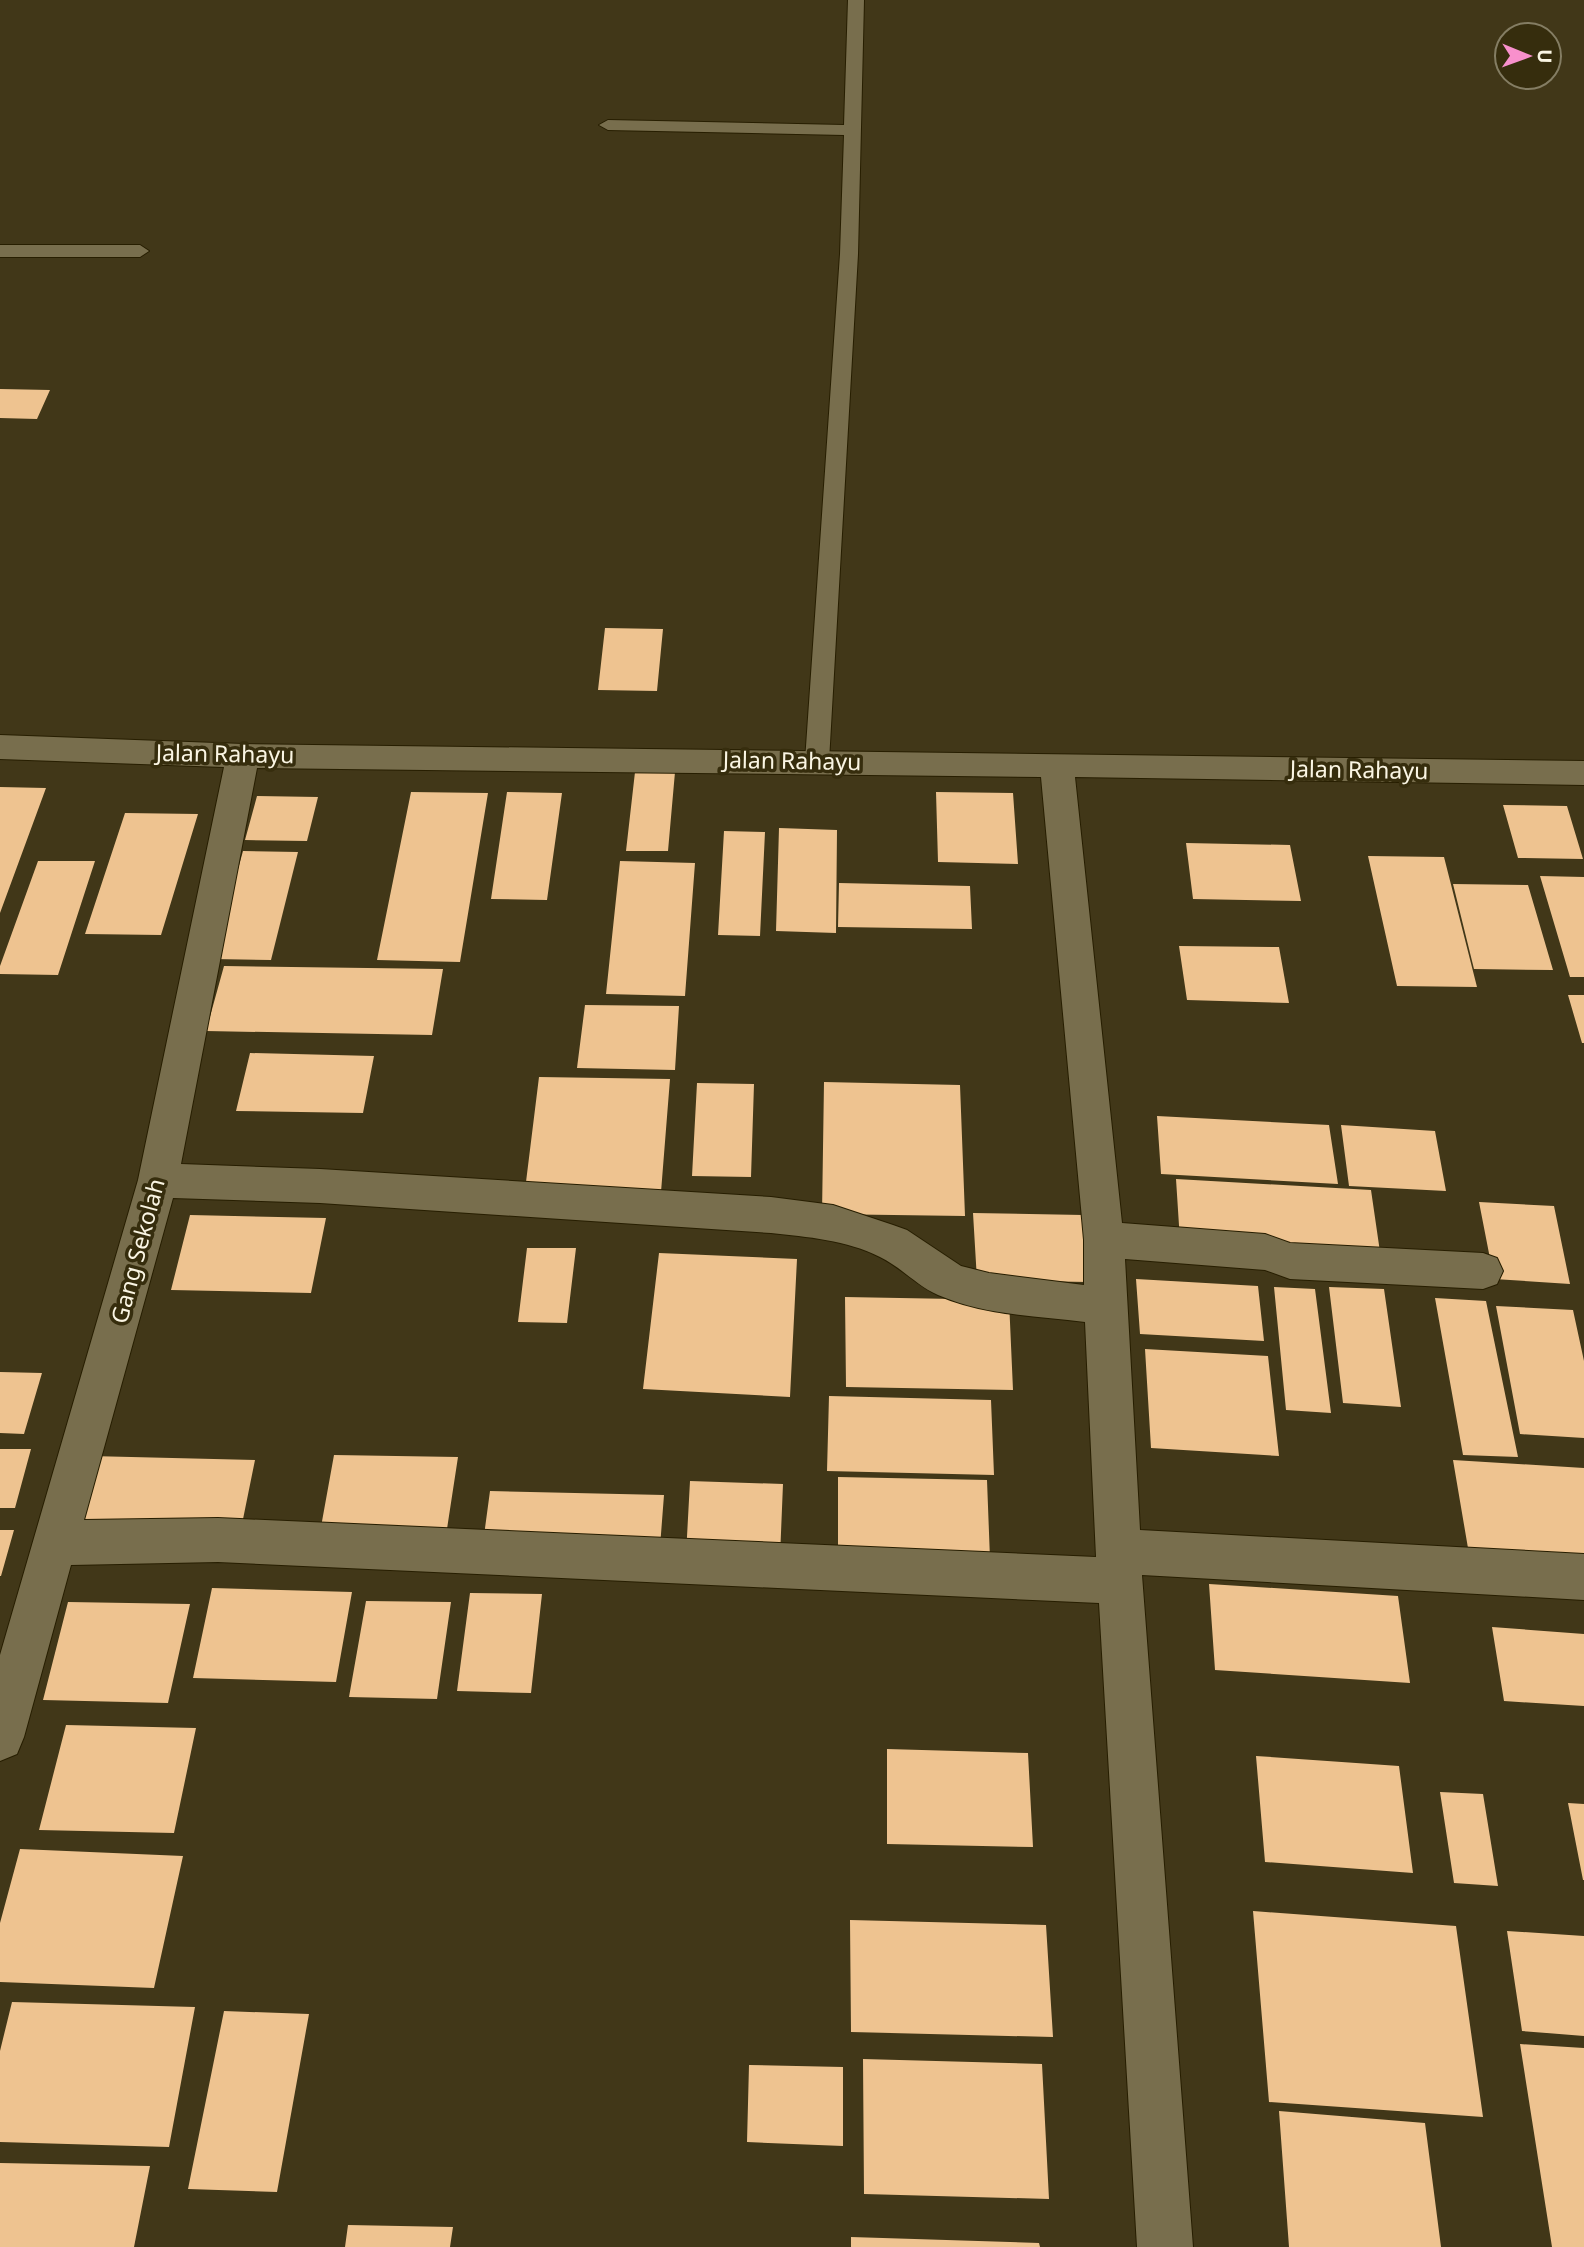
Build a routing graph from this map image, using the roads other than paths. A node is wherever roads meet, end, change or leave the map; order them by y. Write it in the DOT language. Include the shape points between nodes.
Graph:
graph roads {
  1 [pos="856,0"];
  2 [pos="608,125"];
  3 [pos="853,130"];
  4 [pos="0,251"];
  5 [pos="140,251"];
  6 [pos="0,747"];
  7 [pos="243,756"];
  8 [pos="817,761"];
  9 [pos="1057,766"];
  10 [pos="1584,773"];
  11 [pos="158,1180"];
  12 [pos="1104,1240"];
  13 [pos="1483,1271"];
  14 [pos="1105,1306"];
  15 [pos="57,1543"];
  16 [pos="1119,1566"];
  17 [pos="1584,1577"];
  18 [pos="3,1713"];
  19 [pos="1165,2247"];
  1 -- 3 [label="lane"];
  2 -- 3 [label="lane"];
  3 -- 8 [label="lane"];
  4 -- 5 [label="lane"];
  6 -- 7 [label="street, Jalan Rahayu"];
  7 -- 8 [label="street, Jalan Rahayu"];
  7 -- 11 [label="street, Gang Sekolah"];
  8 -- 9 [label="street, Jalan Rahayu"];
  9 -- 10 [label="street, Jalan Rahayu"];
  9 -- 12 [label="street"];
  11 -- 14 [label="street" via="483,1195 783,1216 833,1223 893,1243 950,1281 989,1292"];
  11 -- 15 [label="street, Gang Sekolah"];
  12 -- 13 [label="street" via="1265,1252 1290,1261"];
  12 -- 14 [label="street"];
  14 -- 16 [label="street"];
  15 -- 16 [label="street" via="218,1540"];
  15 -- 18 [label="street, Gang Sekolah"];
  16 -- 17 [label="street"];
  16 -- 19 [label="street"];
}
